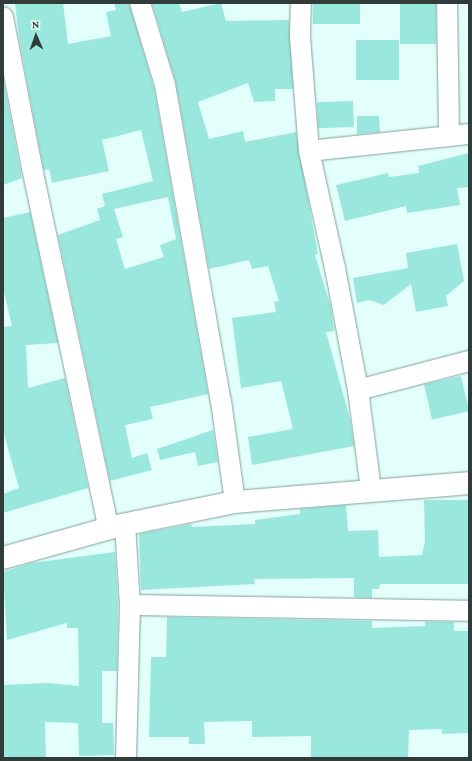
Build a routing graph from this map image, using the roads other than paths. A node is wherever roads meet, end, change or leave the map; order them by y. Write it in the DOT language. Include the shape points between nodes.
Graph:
graph roads {
  1 [pos="140,3"];
  2 [pos="301,3"];
  3 [pos="447,3"];
  4 [pos="3,18"];
  5 [pos="469,134"];
  6 [pos="449,136"];
  7 [pos="309,151"];
  8 [pos="469,361"];
  9 [pos="358,390"];
  10 [pos="469,483"];
  11 [pos="371,490"];
  12 [pos="235,502"];
  13 [pos="117,526"];
  14 [pos="3,558"];
  15 [pos="130,605"];
  16 [pos="469,611"];
  17 [pos="126,758"];
  1 -- 12 [label="street" via="165,85 219,386"];
  2 -- 7 [label="street" via="300,37"];
  3 -- 6 [label="street"];
  4 -- 13 [label="street" via="32,168"];
  5 -- 6 [label="street"];
  6 -- 7 [label="street"];
  7 -- 9 [label="street"];
  8 -- 9 [label="street"];
  9 -- 11 [label="street"];
  10 -- 11 [label="main road"];
  11 -- 12 [label="main road"];
  12 -- 13 [label="main road"];
  13 -- 14 [label="main road"];
  13 -- 15 [label="street"];
  15 -- 16 [label="street"];
  15 -- 17 [label="street"];
}
